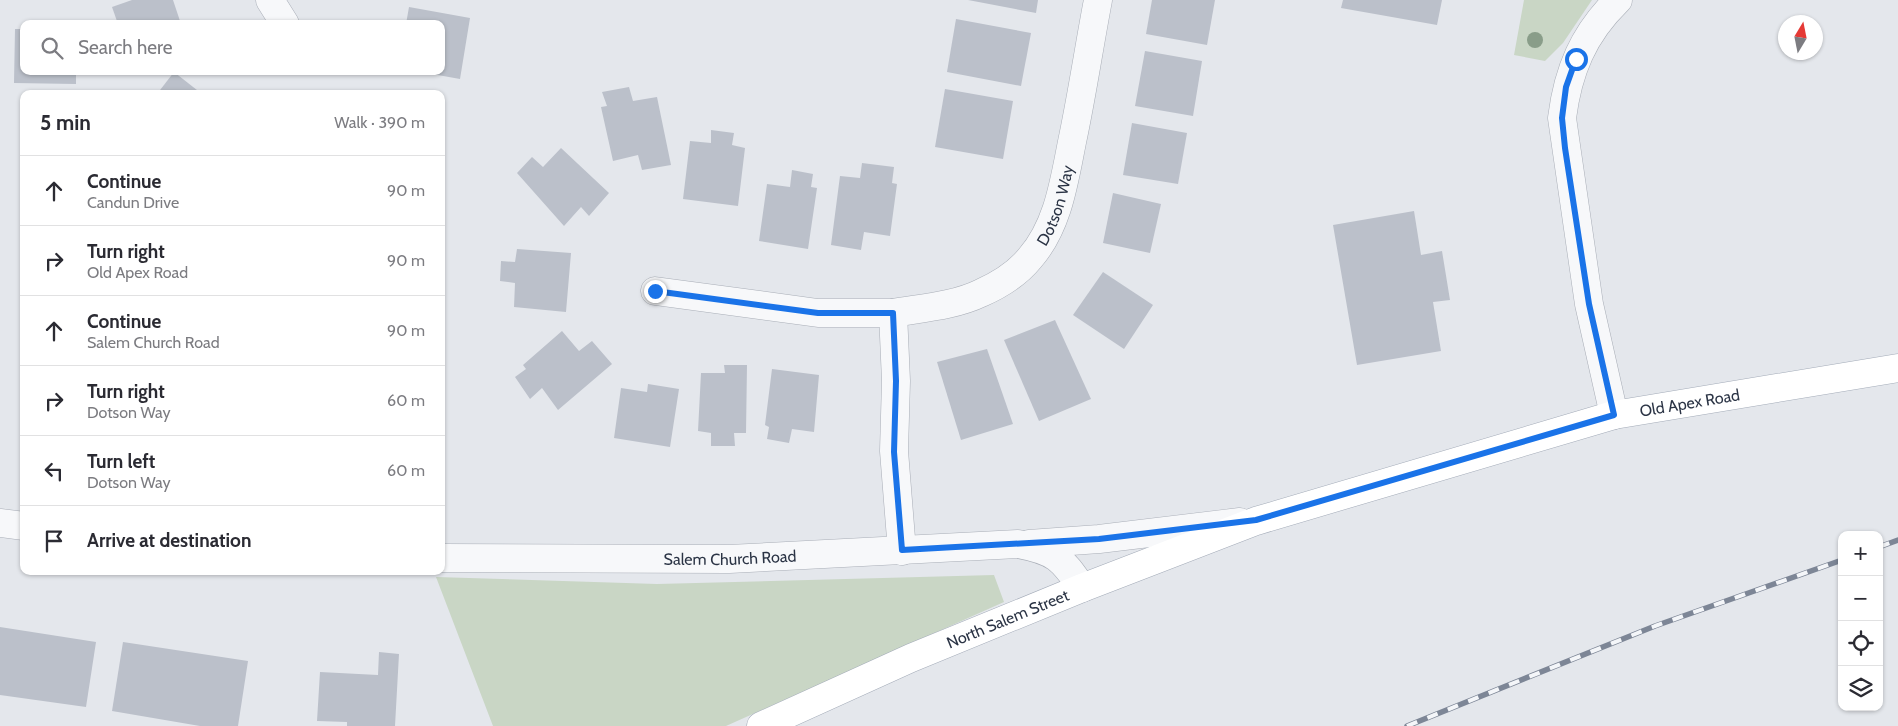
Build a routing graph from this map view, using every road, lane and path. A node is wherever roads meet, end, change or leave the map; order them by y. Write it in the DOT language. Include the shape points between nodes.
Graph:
graph roads {
  1 [pos="270,0"];
  2 [pos="1098,0"];
  3 [pos="1618,0"];
  4 [pos="282,20"];
  5 [pos="655,291"];
  6 [pos="893,313"];
  7 [pos="1898,368"];
  8 [pos="1614,415"];
  9 [pos="1256,520"];
  10 [pos="0,523"];
  11 [pos="20,526"];
  12 [pos="1018,544"];
  13 [pos="902,550"];
  14 [pos="445,558"];
  15 [pos="1082,588"];
  16 [pos="761,726"];
  1 -- 4 [label="street"];
  2 -- 6 [label="street, Dotson Way" via="1064,182 1052,225 1042,242 1018,270 980,293 958,302"];
  3 -- 8 [label="street" via="1591,32 1576,59 1566,87 1562,118 1589,304"];
  5 -- 6 [label="street, Dotson Way" via="818,313"];
  6 -- 13 [label="street" via="896,381 894,452"];
  7 -- 8 [label="main road, Old Apex Road"];
  8 -- 9 [label="main road, Old Apex Road"];
  9 -- 12 [label="street, Salem Church Road" via="1099,539"];
  9 -- 15 [label="main road, North Salem Street"];
  10 -- 11 [label="street"];
  12 -- 13 [label="street, Salem Church Road"];
  12 -- 15 [label="street, Salem Church Road" via="1039,548 1055,556 1065,563"];
  13 -- 14 [label="street, Salem Church Road" via="729,559"];
  15 -- 16 [label="main road, North Salem Street" via="911,658"];
}
